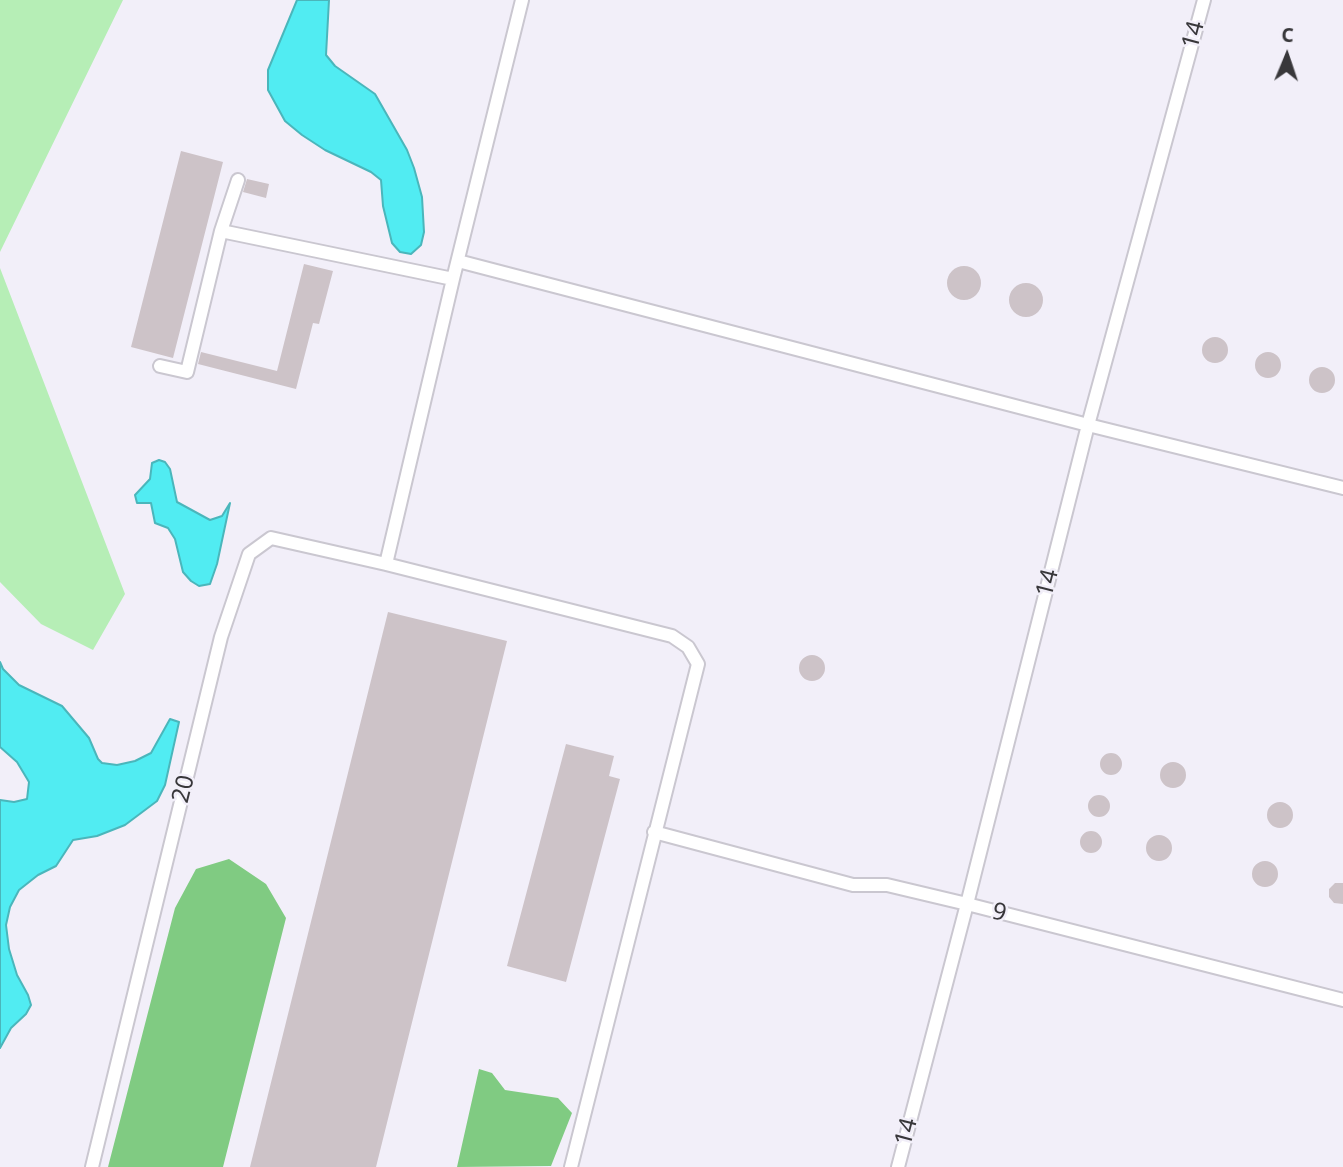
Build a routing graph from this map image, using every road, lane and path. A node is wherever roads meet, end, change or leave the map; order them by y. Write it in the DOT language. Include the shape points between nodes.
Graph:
graph roads {
  1 [pos="523,0"];
  2 [pos="1204,0"];
  3 [pos="238,180"];
  4 [pos="221,230"];
  5 [pos="458,261"];
  6 [pos="453,279"];
  7 [pos="160,366"];
  8 [pos="1088,425"];
  9 [pos="1343,488"];
  10 [pos="386,564"];
  11 [pos="654,832"];
  12 [pos="967,904"];
  13 [pos="1343,1000"];
  14 [pos="92,1167"];
  15 [pos="570,1167"];
  16 [pos="898,1167"];
  1 -- 5 [label="lane"];
  2 -- 8 [label="lane, 14 / 14"];
  3 -- 4 [label="lane"];
  4 -- 6 [label="lane"];
  4 -- 7 [label="lane" via="187,372"];
  5 -- 6 [label="lane"];
  5 -- 8 [label="lane"];
  6 -- 10 [label="lane"];
  8 -- 9 [label="lane"];
  8 -- 12 [label="lane, 14 / 14"];
  10 -- 11 [label="lane, 20" via="672,636 688,647 698,664"];
  10 -- 14 [label="lane, 20 / 20" via="271,538 249,554 221,637"];
  11 -- 12 [label="lane, 9 / 9" via="853,885 887,885"];
  11 -- 15 [label="lane, 20"];
  12 -- 13 [label="lane, 9 / 9"];
  12 -- 16 [label="lane, 14 / 14"];
}
